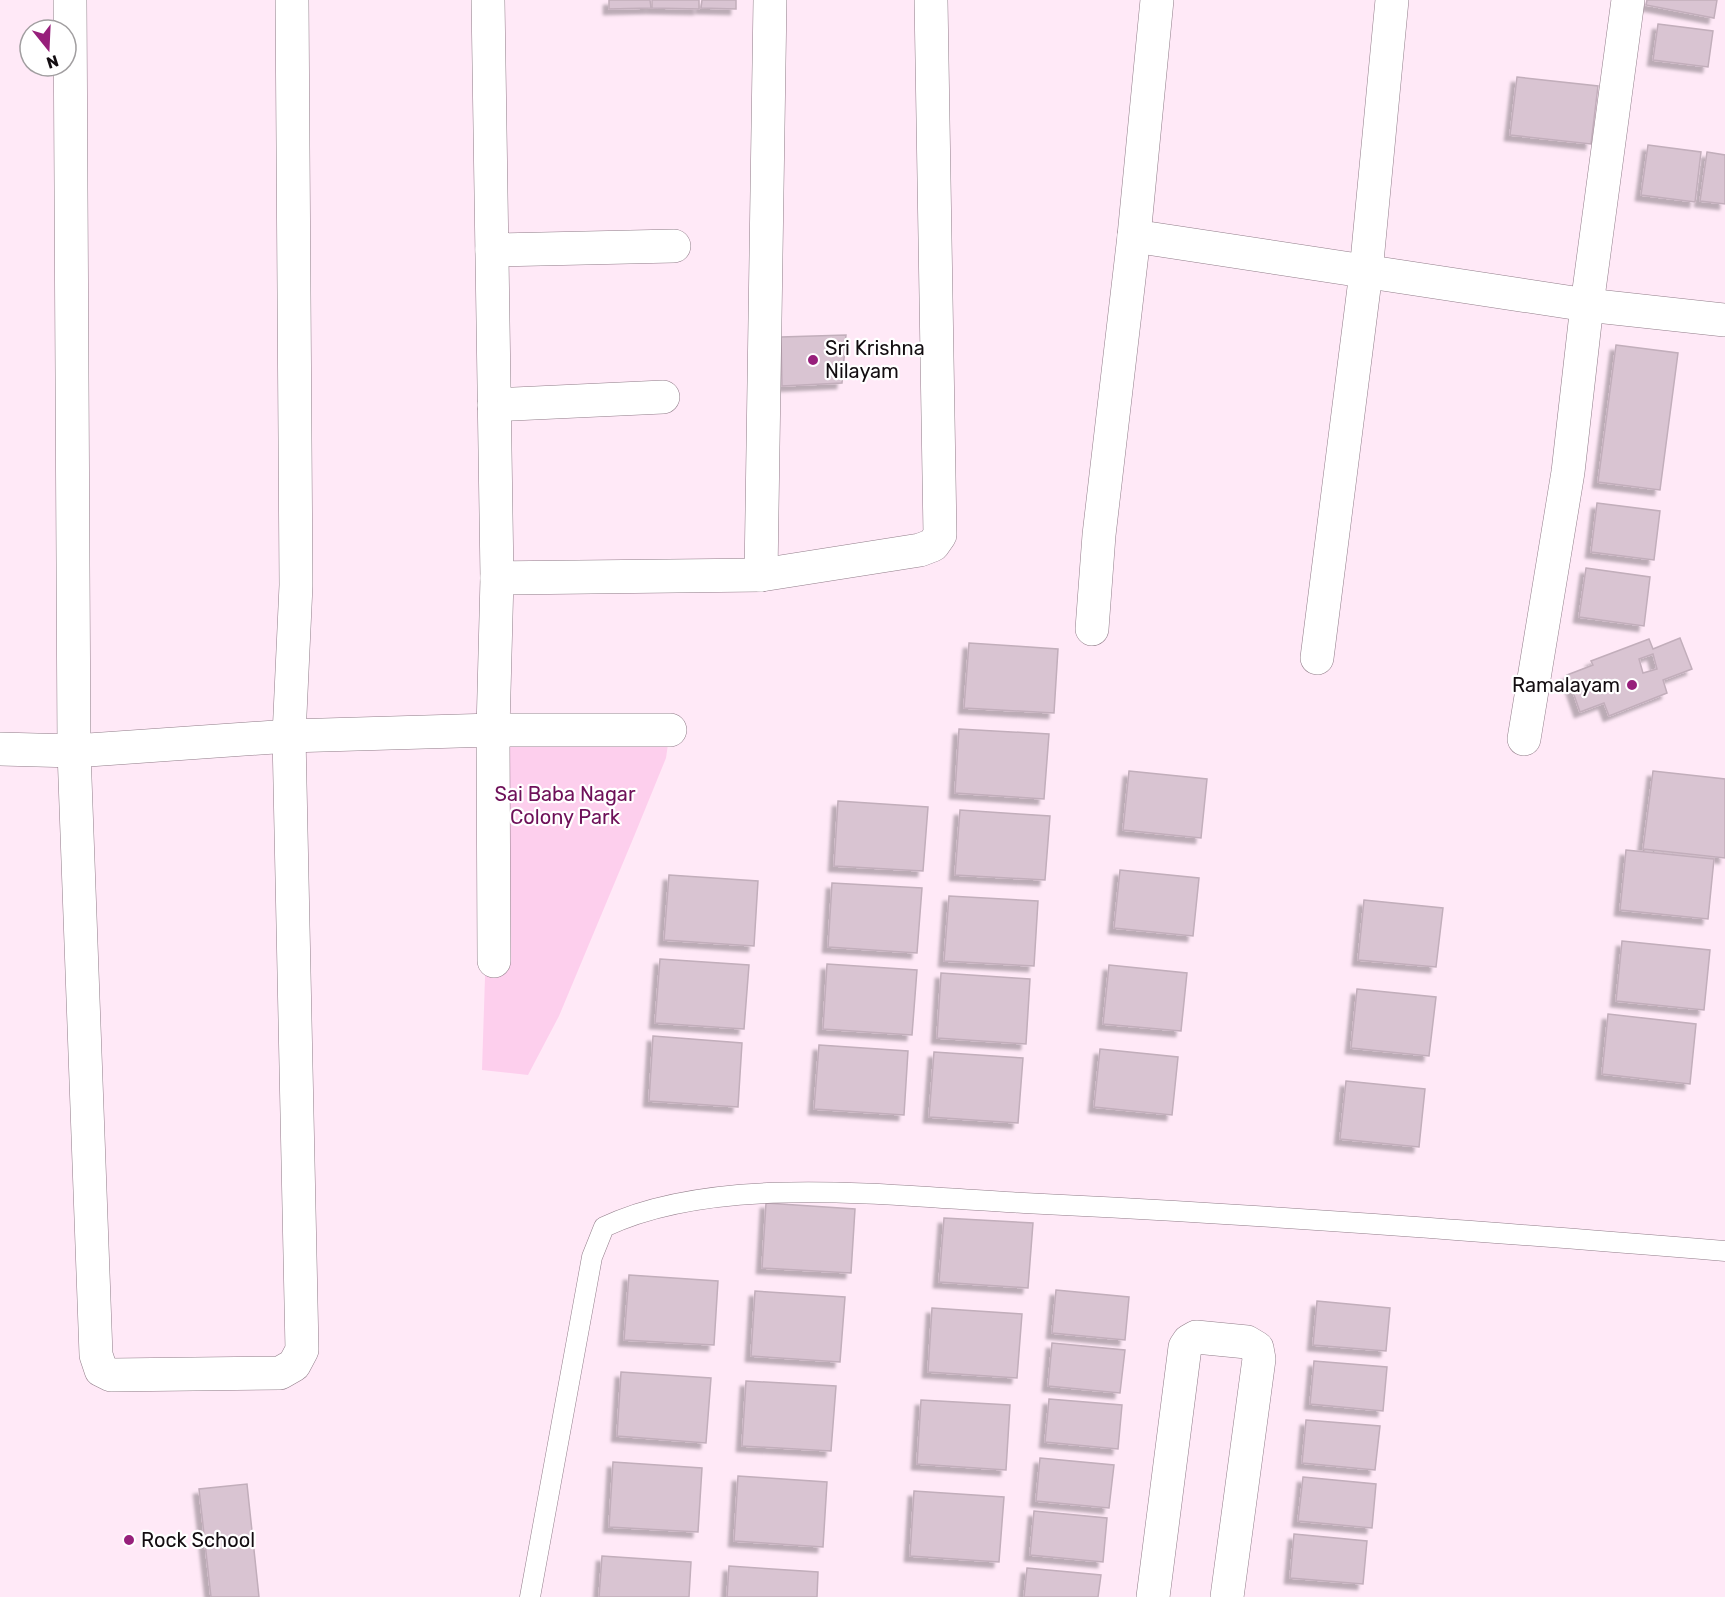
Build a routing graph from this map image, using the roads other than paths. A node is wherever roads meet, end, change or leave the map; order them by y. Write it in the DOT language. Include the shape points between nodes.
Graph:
graph roads {
  1 [pos="70,0"];
  2 [pos="292,0"];
  3 [pos="488,0"];
  4 [pos="770,0"];
  5 [pos="931,0"];
  6 [pos="1157,0"];
  7 [pos="1392,0"];
  8 [pos="1628,0"];
  9 [pos="1134,236"];
  10 [pos="674,246"];
  11 [pos="492,250"];
  12 [pos="1366,272"];
  13 [pos="1587,305"];
  14 [pos="1725,320"];
  15 [pos="663,397"];
  16 [pos="494,405"];
  17 [pos="761,575"];
  18 [pos="497,578"];
  19 [pos="1092,629"];
  20 [pos="1317,658"];
  21 [pos="493,730"];
  22 [pos="670,730"];
  23 [pos="289,736"];
  24 [pos="1524,739"];
  25 [pos="0,749"];
  26 [pos="74,751"];
  27 [pos="494,962"];
  28 [pos="1725,1251"];
  29 [pos="530,1597"];
  30 [pos="1153,1597"];
  31 [pos="1227,1597"];
  1 -- 26 [label="street"];
  2 -- 23 [label="street" via="296,585"];
  3 -- 11 [label="street"];
  4 -- 17 [label="street"];
  5 -- 17 [label="street" via="940,535 933,545 920,550"];
  6 -- 9 [label="street"];
  7 -- 12 [label="street"];
  8 -- 13 [label="street"];
  9 -- 12 [label="street"];
  9 -- 19 [label="street" via="1099,535"];
  10 -- 11 [label="street"];
  11 -- 16 [label="street"];
  12 -- 13 [label="street"];
  12 -- 20 [label="street"];
  13 -- 14 [label="street"];
  13 -- 24 [label="street" via="1569,472"];
  15 -- 16 [label="street"];
  16 -- 18 [label="street"];
  17 -- 18 [label="street"];
  18 -- 21 [label="street"];
  21 -- 22 [label="street"];
  21 -- 23 [label="street"];
  21 -- 27 [label="street"];
  23 -- 26 [label="street"];
  23 -- 26 [label="street" via="302,1350 294,1365 280,1373 111,1375 101,1370 96,1355"];
  25 -- 26 [label="street"];
  28 -- 29 [label="lane" via="1256,1214 791,1192 693,1200 627,1216 604,1227 592,1257"];
  30 -- 31 [label="street" via="1185,1347 1196,1337 1246,1342 1257,1348 1260,1359"];
}
